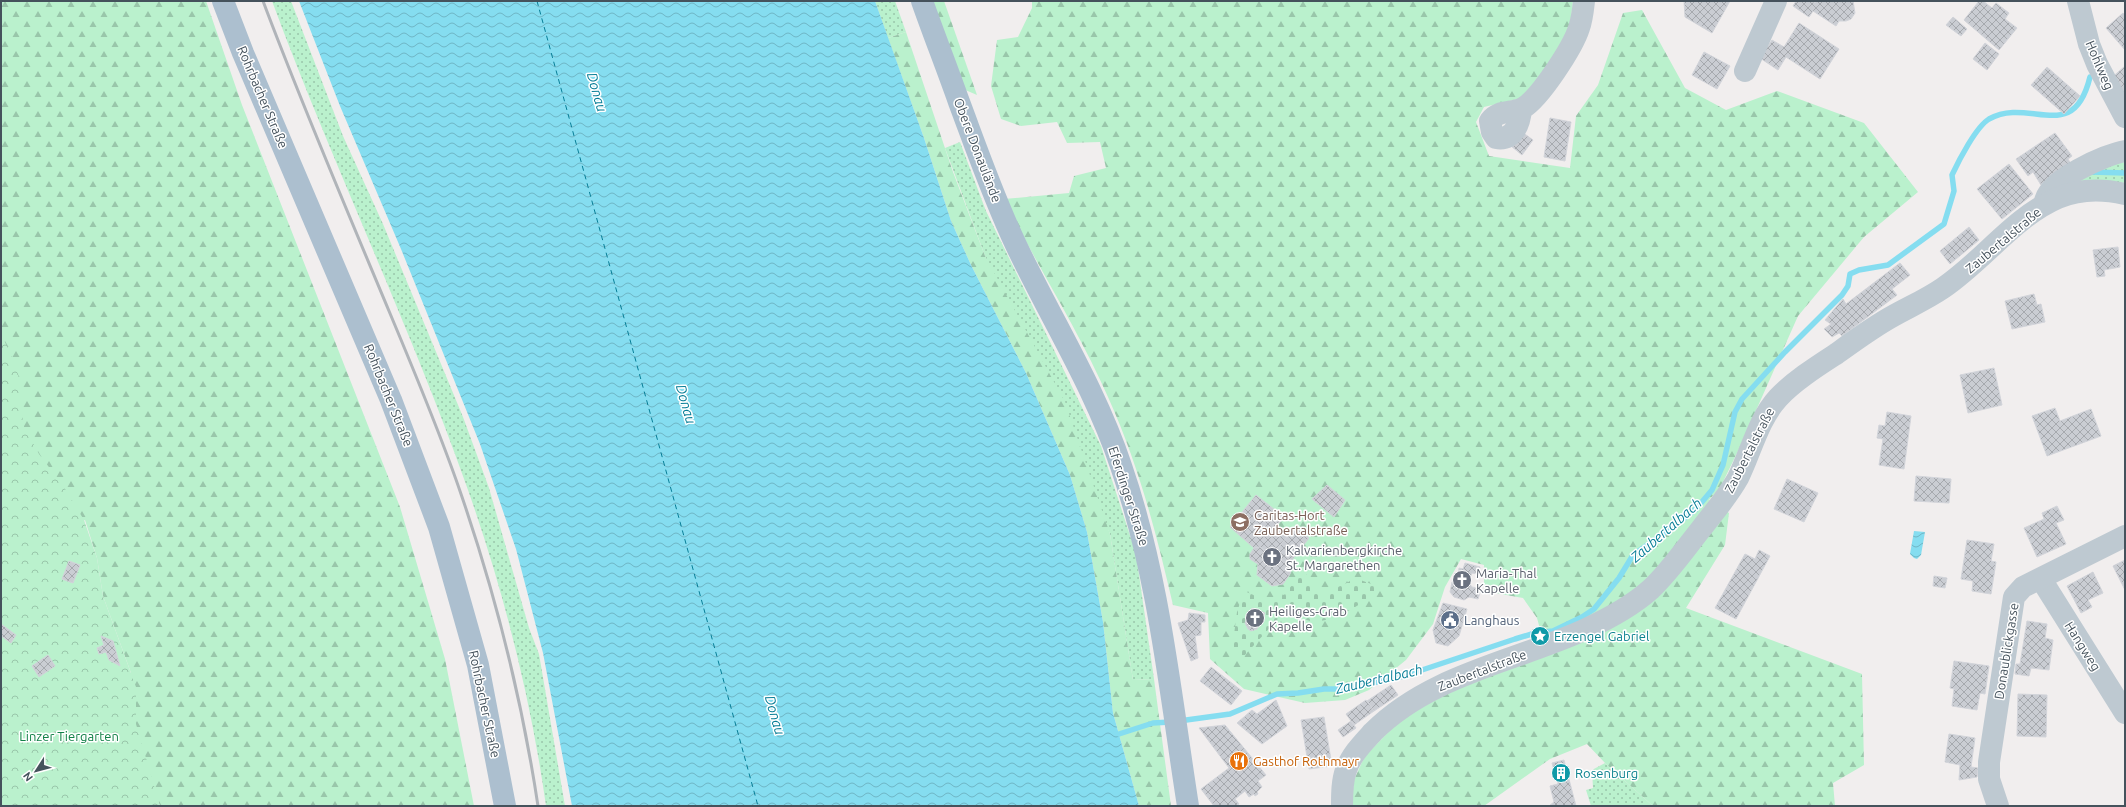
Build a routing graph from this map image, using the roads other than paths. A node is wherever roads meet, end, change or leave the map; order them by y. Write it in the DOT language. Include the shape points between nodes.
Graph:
graph roads {
  1 [pos="223,1"];
  2 [pos="922,1"];
  3 [pos="1584,1"];
  4 [pos="1776,1"];
  5 [pos="2080,6"];
  6 [pos="1745,71"];
  7 [pos="1521,109"];
  8 [pos="2125,117"];
  9 [pos="2125,151"];
  10 [pos="2125,194"];
  11 [pos="2045,204"];
  12 [pos="1041,295"];
  13 [pos="2125,536"];
  14 [pos="2041,579"];
  15 [pos="2125,713"];
  16 [pos="505,806"];
  17 [pos="1188,806"];
  18 [pos="1342,806"];
  19 [pos="1998,806"];
  1 -- 16 [label="main road, Rohrbacher Straße" via="392,400 439,527 478,665"];
  2 -- 12 [label="main road, Obere Donaulände" via="997,201"];
  3 -- 7 [label="street" via="1579,28 1571,45 1546,84"];
  4 -- 6 [label="street"];
  5 -- 8 [label="street, Hohlweg" via="2089,44 2097,64"];
  9 -- 11 [label="street" via="2095,161 2073,173 2049,192"];
  10 -- 11 [label="street, Zaubertalstraße" via="2104,190 2084,191"];
  11 -- 18 [label="street, Zaubertalstraße" via="1943,289 1875,326 1782,394 1766,416 1741,472 1728,494 1676,561 1643,596 1621,611 1579,632 1434,688 1385,721 1361,745 1349,764 1343,783"];
  12 -- 17 [label="main road, Eferdinger Straße" via="1094,399 1121,463 1133,502 1155,591"];
  13 -- 14 [label="street, Donaublickgasse"];
  14 -- 15 [label="street, Hangweg"];
  14 -- 19 [label="street, Donaublickgasse" via="2018,591 2013,602 1988,768 1988,779"];
}
